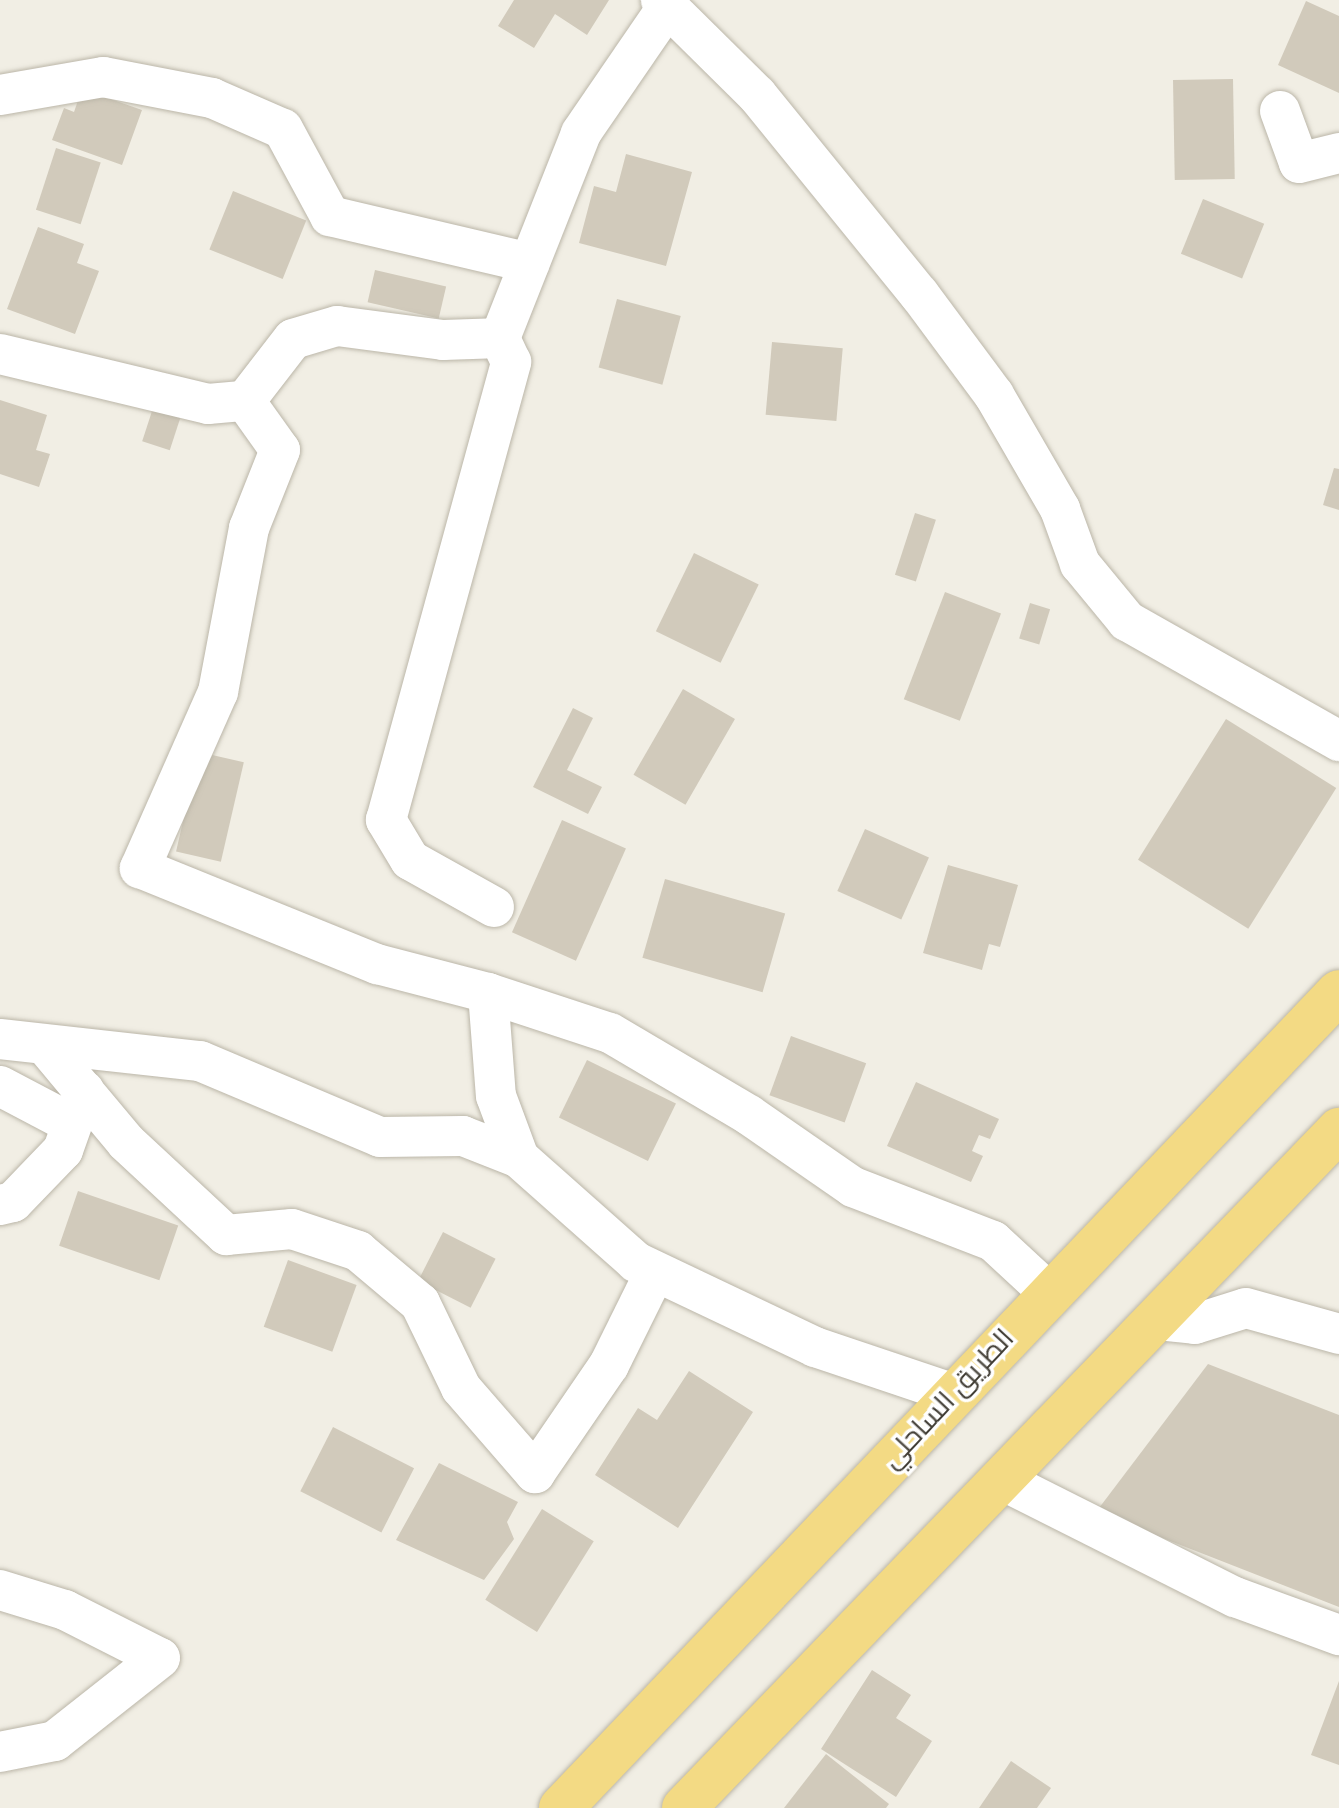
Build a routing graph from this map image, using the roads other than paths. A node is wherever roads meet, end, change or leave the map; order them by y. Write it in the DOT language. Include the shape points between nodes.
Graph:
graph roads {
  1 [pos="664,3"];
  2 [pos="0,95"];
  3 [pos="1280,111"];
  4 [pos="1339,153"];
  5 [pos="530,263"];
  6 [pos="500,338"];
  7 [pos="0,354"];
  8 [pos="245,401"];
  9 [pos="1339,741"];
  10 [pos="494,907"];
  11 [pos="1339,992"];
  12 [pos="488,993"];
  13 [pos="0,1039"];
  14 [pos="45,1045"];
  15 [pos="0,1086"];
  16 [pos="78,1108"];
  17 [pos="1339,1130"];
  18 [pos="519,1158"];
  19 [pos="0,1205"];
  20 [pos="655,1272"];
  21 [pos="1047,1291"];
  22 [pos="1158,1320"];
  23 [pos="1339,1334"];
  24 [pos="952,1393"];
  25 [pos="1006,1482"];
  26 [pos="0,1590"];
  27 [pos="1339,1635"];
  28 [pos="9,1740"];
  29 [pos="561,1808"];
  30 [pos="684,1808"];
  1 -- 5 [label="street" via="581,133"];
  1 -- 9 [label="street" via="757,95 957,344 1060,509 1080,564 1127,621"];
  2 -- 5 [label="street" via="103,77 212,98 283,129 330,216"];
  3 -- 4 [label="street" via="1299,163"];
  5 -- 6 [label="street"];
  6 -- 8 [label="street" via="443,340 337,326 293,339"];
  6 -- 10 [label="street" via="511,362 386,820 410,860"];
  7 -- 8 [label="street" via="208,404"];
  8 -- 12 [label="street" via="280,450 249,528 218,692 140,868 377,964"];
  11 -- 21 [label="highway, الطريق الساحلي"];
  12 -- 18 [label="street" via="496,1096"];
  12 -- 21 [label="street" via="610,1033 749,1115 853,1187 993,1241"];
  13 -- 14 [label="street"];
  14 -- 16 [label="street"];
  14 -- 18 [label="street" via="200,1061 313,1103 380,1137 463,1136"];
  15 -- 16 [label="street"];
  16 -- 19 [label="street" via="63,1150 13,1202"];
  16 -- 20 [label="street" via="226,1235 292,1229 358,1251 420,1303 461,1388 535,1473 609,1365"];
  17 -- 22 [label="highway"];
  18 -- 20 [label="street" via="577,1216"];
  20 -- 24 [label="street" via="815,1347"];
  21 -- 24 [label="highway, الطريق الساحلي"];
  22 -- 23 [label="street" via="1195,1324 1246,1308"];
  22 -- 25 [label="highway"];
  24 -- 29 [label="highway, الطريق الساحلي"];
  25 -- 27 [label="street" via="1235,1597"];
  25 -- 30 [label="highway"];
  26 -- 28 [label="street" via="65,1610 160,1658 55,1741"];
}
